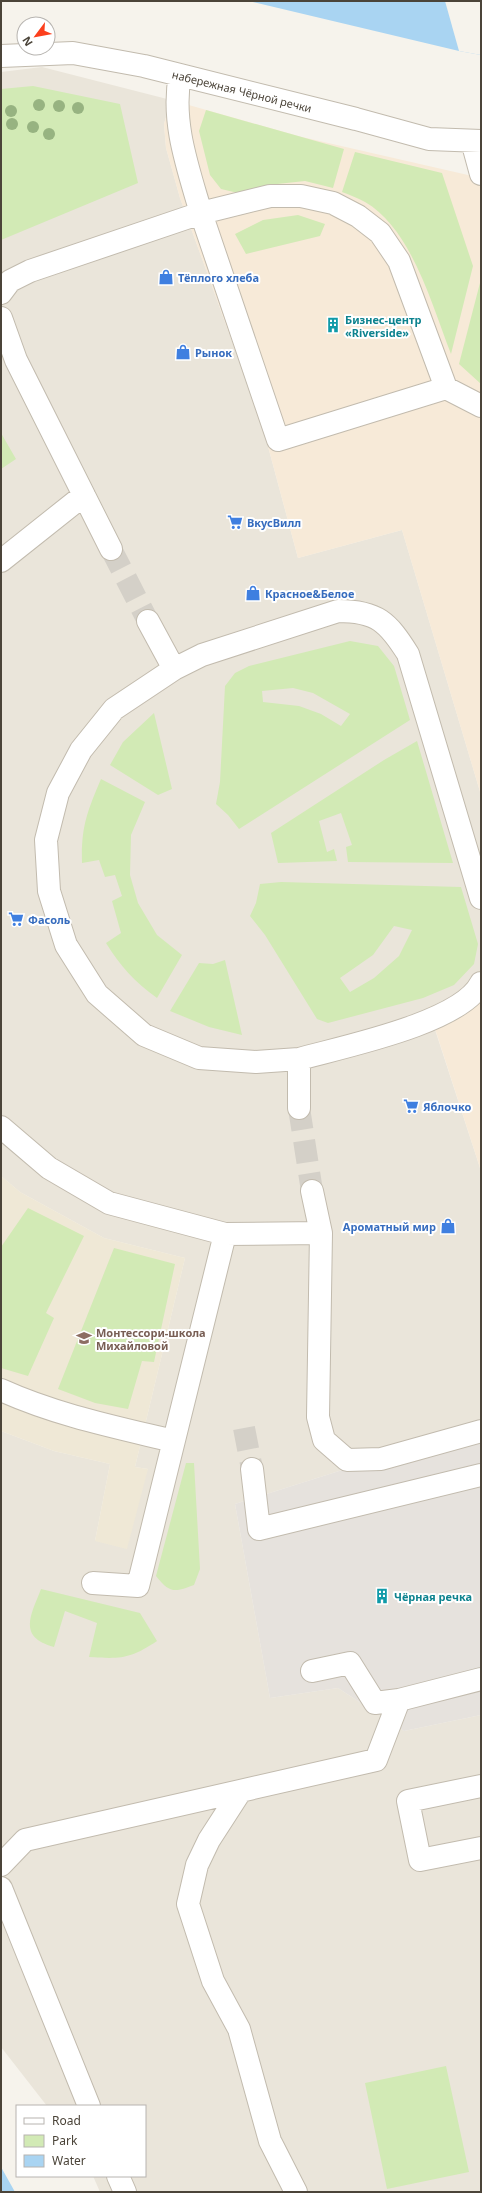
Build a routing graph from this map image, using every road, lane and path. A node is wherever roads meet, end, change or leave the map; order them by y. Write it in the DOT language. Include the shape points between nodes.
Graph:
graph roads {
  1 [pos="1,56"];
  2 [pos="180,75"];
  3 [pos="476,141"];
  4 [pos="481,174"];
  5 [pos="201,213"];
  6 [pos="1,293"];
  7 [pos="1,318"];
  8 [pos="446,388"];
  9 [pos="481,406"];
  10 [pos="84,495"];
  11 [pos="111,549"];
  12 [pos="1,561"];
  13 [pos="148,621"];
  14 [pos="174,669"];
  15 [pos="481,898"];
  16 [pos="481,983"];
  17 [pos="299,1059"];
  18 [pos="300,1108"];
  19 [pos="1,1127"];
  20 [pos="312,1191"];
  21 [pos="321,1233"];
  22 [pos="225,1234"];
  23 [pos="1,1390"];
  24 [pos="481,1431"];
  25 [pos="173,1441"];
  26 [pos="252,1469"];
  27 [pos="481,1475"];
  28 [pos="93,1583"];
  29 [pos="312,1671"];
  30 [pos="481,1679"];
  31 [pos="399,1700"];
  32 [pos="481,1786"];
  33 [pos="240,1792"];
  34 [pos="481,1848"];
  35 [pos="1,1865"];
  36 [pos="1,1888"];
  37 [pos="89,2105"];
  38 [pos="118,2177"];
  39 [pos="125,2192"];
  40 [pos="296,2192"];
  1 -- 2 [label="street, набережная Чёрной речки" via="73,53"];
  2 -- 3 [label="street, набережная Чёрной речки" via="429,139"];
  2 -- 5 [label="street" via="177,94 178,123"];
  3 -- 4 [label="street"];
  5 -- 6 [label="street" via="30,271 10,281"];
  5 -- 8 [label="street" via="270,196 301,196 333,203 358,216 380,233 399,261"];
  5 -- 8 [label="street" via="278,440"];
  7 -- 10 [label="street" via="16,360"];
  8 -- 9 [label="street"];
  10 -- 11 [label="street"];
  10 -- 12 [label="street"];
  13 -- 14 [label="street"];
  14 -- 15 [label="street" via="235,643 338,611 372,614 394,632 408,654"];
  14 -- 17 [label="street" via="114,709 81,750 58,793 46,840 49,891 66,945 96,994 144,1035 199,1058 256,1062"];
  16 -- 17 [label="street" via="477,991 429,1022"];
  17 -- 18 [label="street"];
  19 -- 22 [label="street" via="49,1168 109,1203"];
  20 -- 21 [label="street"];
  21 -- 22 [label="street"];
  21 -- 24 [label="street" via="318,1417 324,1440 347,1460 381,1459"];
  22 -- 25 [label="street"];
  23 -- 25 [label="street" via="29,1403 73,1417"];
  25 -- 28 [label="street" via="138,1586"];
  26 -- 27 [label="street" via="259,1529"];
  29 -- 31 [label="street" via="350,1663 375,1703"];
  30 -- 31 [label="street"];
  31 -- 33 [label="street" via="376,1760"];
  32 -- 34 [label="street" via="408,1801 420,1860"];
  33 -- 35 [label="street" via="25,1840"];
  33 -- 40 [label="street" via="209,1840 197,1865 188,1904 213,1981 239,2029 270,2141"];
  36 -- 37 [label="street"];
  38 -- 39 [label="street"];
}
